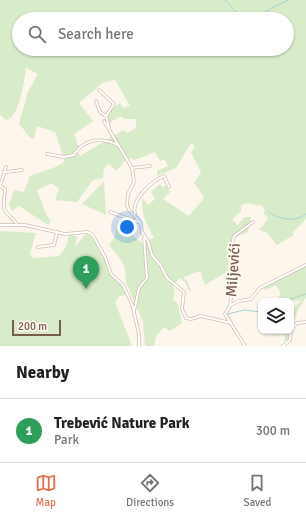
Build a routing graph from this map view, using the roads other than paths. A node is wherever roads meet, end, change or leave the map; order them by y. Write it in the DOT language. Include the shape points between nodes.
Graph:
graph roads {
  1 [pos="99,90"];
  2 [pos="96,101"];
  3 [pos="106,116"];
  4 [pos="104,121"];
  5 [pos="109,128"];
  6 [pos="119,145"];
  7 [pos="47,154"];
  8 [pos="150,166"];
  9 [pos="6,167"];
  10 [pos="132,168"];
  11 [pos="22,170"];
  12 [pos="6,172"];
  13 [pos="0,185"];
  14 [pos="169,187"];
  15 [pos="110,212"];
  16 [pos="135,216"];
  17 [pos="253,222"];
  18 [pos="141,223"];
  19 [pos="0,225"];
  20 [pos="17,225"];
  21 [pos="57,232"];
  22 [pos="145,242"];
  23 [pos="38,247"];
  24 [pos="306,265"];
  25 [pos="230,306"];
  26 [pos="134,314"];
  27 [pos="306,322"];
  28 [pos="231,323"];
  29 [pos="294,326"];
  30 [pos="291,334"];
  31 [pos="139,346"];
  32 [pos="244,346"];
  33 [pos="283,346"];
  1 -- 3 [label="street" via="114,105"];
  2 -- 3 [label="street" via="100,112"];
  3 -- 5 [label="street"];
  4 -- 5 [label="street"];
  5 -- 6 [label="street"];
  6 -- 7 [label="street" via="98,140 78,149 74,155 64,157"];
  6 -- 10 [label="street"];
  8 -- 10 [label="street"];
  9 -- 12 [label="street"];
  10 -- 16 [label="street" via="134,182 129,191 127,205"];
  11 -- 12 [label="street"];
  12 -- 13 [label="street"];
  13 -- 20 [label="street" via="5,189 4,211"];
  14 -- 16 [label="street" via="164,176 154,182 139,198 134,208"];
  15 -- 18 [label="street"];
  16 -- 18 [label="street"];
  17 -- 25 [label="street, Miljevići" via="232,240 234,273"];
  18 -- 22 [label="street"];
  19 -- 20 [label="street"];
  20 -- 21 [label="street" via="25,224"];
  21 -- 23 [label="street" via="54,246"];
  21 -- 26 [label="street" via="92,234 111,274 123,286"];
  22 -- 26 [label="street" via="147,278 138,288"];
  22 -- 28 [label="street" via="168,278 184,292 182,307 186,318 201,316"];
  24 -- 25 [label="street" via="260,288 251,299"];
  25 -- 28 [label="street, Miljevići" via="225,314"];
  26 -- 31 [label="street"];
  27 -- 29 [label="street" via="296,323"];
  28 -- 32 [label="street, Miljevići"];
  30 -- 33 [label="street" via="290,340"];
}
